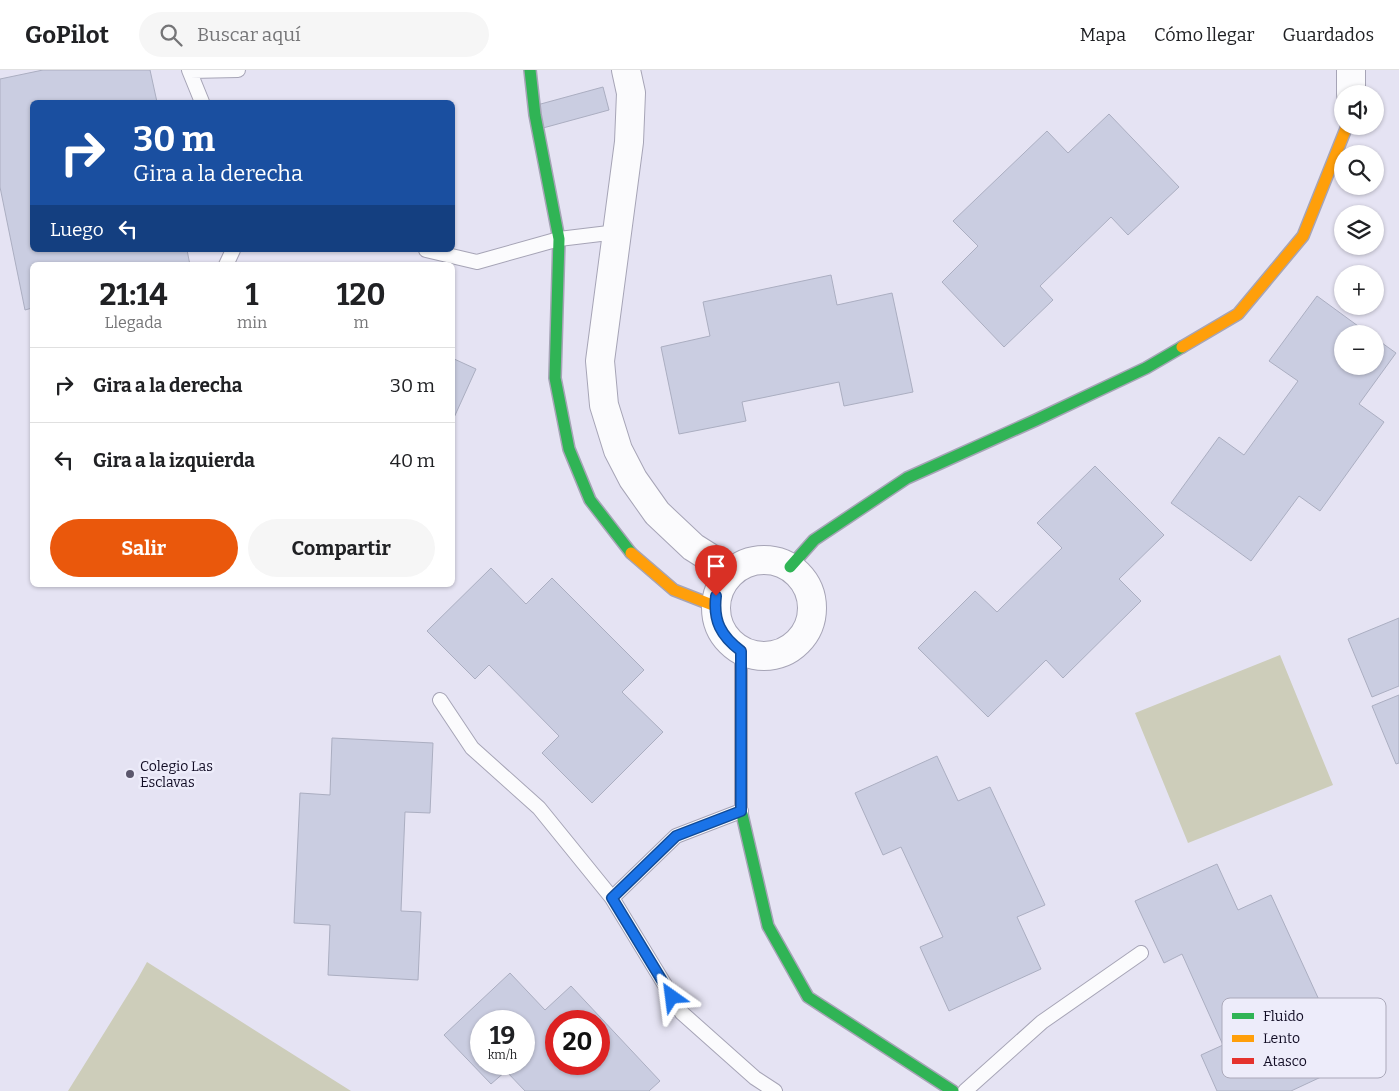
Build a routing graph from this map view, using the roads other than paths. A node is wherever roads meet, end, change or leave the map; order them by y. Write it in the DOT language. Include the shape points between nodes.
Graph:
graph roads {
  1 [pos="189,70"];
  2 [pos="238,70"];
  3 [pos="530,70"];
  4 [pos="626,70"];
  5 [pos="1351,70"];
  6 [pos="1351,85"];
  7 [pos="201,100"];
  8 [pos="1342,135"];
  9 [pos="618,232"];
  10 [pos="558,239"];
  11 [pos="434,252"];
  12 [pos="790,567"];
  13 [pos="731,571"];
  14 [pos="715,606"];
  15 [pos="741,651"];
  16 [pos="440,700"];
  17 [pos="741,811"];
  18 [pos="612,898"];
  19 [pos="1141,953"];
  20 [pos="775,1091"];
  21 [pos="953,1091"];
  22 [pos="964,1091"];
  1 -- 2 [label="lane"];
  1 -- 7 [label="lane"];
  3 -- 10 [label="street"];
  4 -- 9 [label="street" via="631,93 629,142"];
  5 -- 6 [label="street"];
  8 -- 12 [label="street" via="1302,236 1238,314 1146,368 907,478 814,540"];
  9 -- 10 [label="lane"];
  9 -- 13 [label="street" via="600,361 604,405 618,450 632,479 656,512 693,547"];
  10 -- 11 [label="lane" via="476,262"];
  10 -- 14 [label="street" via="555,378 569,449 590,500 632,554 674,590"];
  12 -- 13 [label="street" via="766,559 742,564"];
  12 -- 15 [label="street" via="803,578 810,593 813,609 810,625 789,650 773,656"];
  13 -- 14 [label="street" via="720,587"];
  14 -- 15 [label="street" via="722,632"];
  15 -- 17 [label="street"];
  16 -- 18 [label="lane" via="472,748 539,808"];
  17 -- 18 [label="lane" via="676,836"];
  17 -- 21 [label="street" via="768,926 808,998"];
  18 -- 20 [label="lane" via="682,1013 755,1078"];
  19 -- 22 [label="lane" via="1042,1022"];
}
